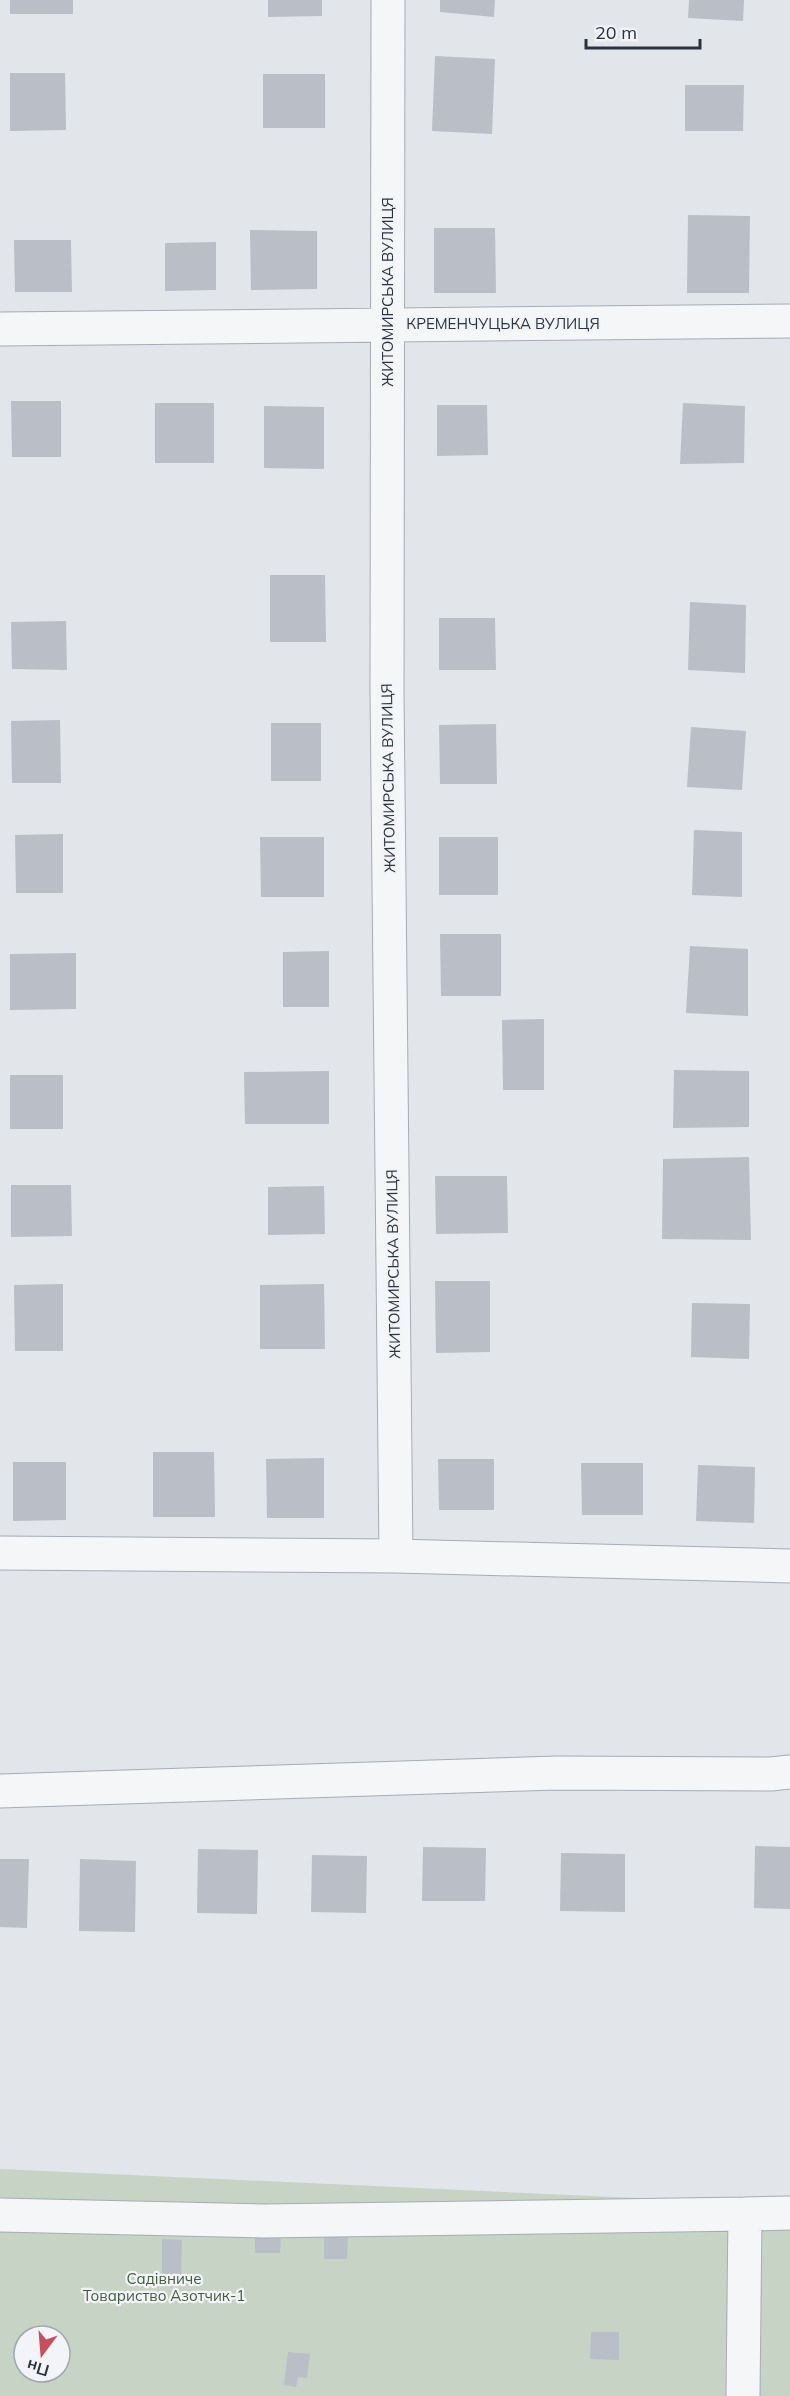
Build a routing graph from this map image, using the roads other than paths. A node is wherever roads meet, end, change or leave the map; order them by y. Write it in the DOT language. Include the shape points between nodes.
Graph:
graph roads {
  1 [pos="388,0"];
  2 [pos="790,321"];
  3 [pos="387,324"];
  4 [pos="0,329"];
  5 [pos="0,1553"];
  6 [pos="396,1556"];
  7 [pos="790,1566"];
  8 [pos="790,1772"];
  9 [pos="0,1791"];
  10 [pos="790,2213"];
  11 [pos="745,2214"];
  12 [pos="0,2215"];
  13 [pos="743,2396"];
  1 -- 3 [label="street, ЖИТОМИРСЬКА ВУЛИЦЯ"];
  2 -- 3 [label="street, КРЕМЕНЧУЦЬКА ВУЛИЦЯ"];
  3 -- 4 [label="street, КРЕМЕНЧУЦЬКА ВУЛИЦЯ"];
  3 -- 6 [label="street, ЖИТОМИРСЬКА ВУЛИЦЯ"];
  5 -- 6 [label="street"];
  6 -- 7 [label="street"];
  8 -- 9 [label="street" via="557,1773"];
  10 -- 11 [label="street"];
  11 -- 12 [label="street" via="264,2221"];
  11 -- 13 [label="street"];
}
